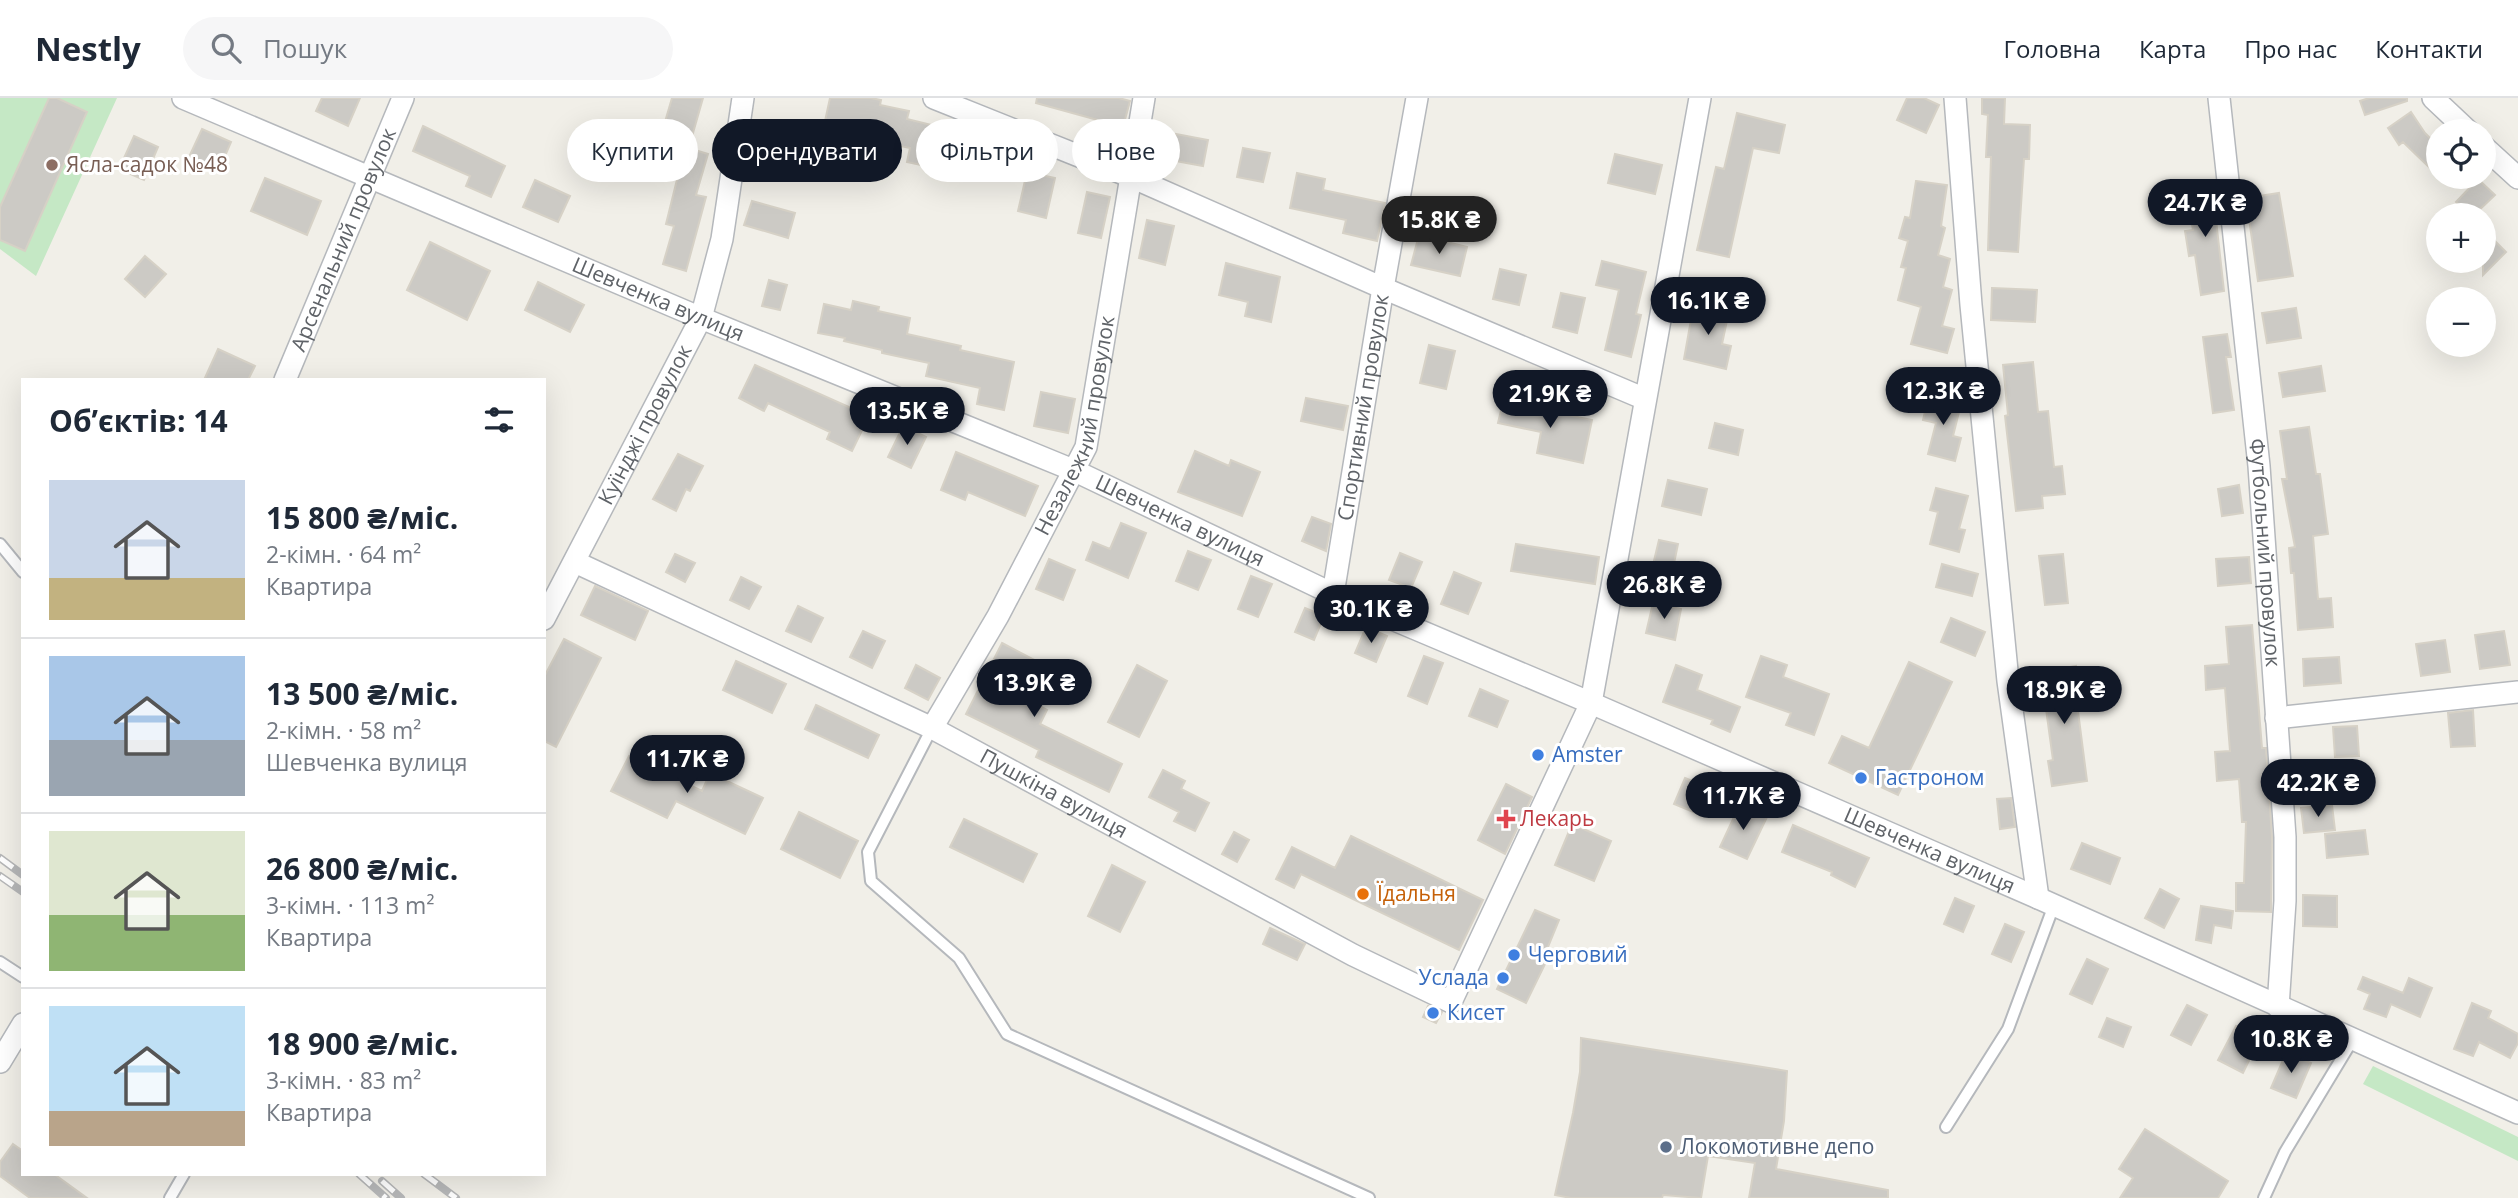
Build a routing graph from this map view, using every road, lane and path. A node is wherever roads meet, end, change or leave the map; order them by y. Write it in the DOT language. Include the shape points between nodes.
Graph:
graph roads {
  1 [pos="183,98"];
  2 [pos="402,98"];
  3 [pos="743,98"];
  4 [pos="934,98"];
  5 [pos="1144,98"];
  6 [pos="1417,98"];
  7 [pos="1700,98"];
  8 [pos="1955,98"];
  9 [pos="2219,98"];
  10 [pos="2432,98"];
  11 [pos="1140,119"];
  12 [pos="2455,119"];
  13 [pos="1072,153"];
  14 [pos="2496,158"];
  15 [pos="369,176"];
  16 [pos="2518,178"];
  17 [pos="1128,182"];
  18 [pos="1143,182"];
  19 [pos="1383,288"];
  20 [pos="701,318"];
  21 [pos="286,378"];
  22 [pos="1645,398"];
  23 [pos="1073,470"];
  24 [pos="0,544"];
  25 [pos="575,562"];
  26 [pos="21,570"];
  27 [pos="1333,594"];
  28 [pos="546,614"];
  29 [pos="2518,692"];
  30 [pos="1591,703"];
  31 [pos="2276,718"];
  32 [pos="932,728"];
  33 [pos="2046,901"];
  34 [pos="0,962"];
  35 [pos="21,976"];
  36 [pos="2278,1007"];
  37 [pos="21,1027"];
  38 [pos="2352,1041"];
  39 [pos="0,1062"];
  40 [pos="2518,1113"];
  41 [pos="1946,1127"];
  42 [pos="183,1176"];
  43 [pos="170,1198"];
  44 [pos="1369,1198"];
  45 [pos="2264,1198"];
  1 -- 15 [label="street, Шевченка вулиця"];
  2 -- 15 [label="street, Арсенальний провулок"];
  3 -- 20 [label="street, Куїнджі провулок" via="722,239"];
  4 -- 13 [label="street"];
  5 -- 11 [label="street, Незалежний провулок"];
  6 -- 19 [label="street, Спортивний провулок"];
  7 -- 22 [label="street"];
  8 -- 33 [label="street" via="2008,681"];
  9 -- 31 [label="street, Футбольний провулок" via="2259,466"];
  10 -- 12 [label="street"];
  14 -- 16 [label="street"];
  15 -- 20 [label="street, Шевченка вулиця"];
  15 -- 21 [label="street, Арсенальний провулок"];
  17 -- 23 [label="street, Незалежний провулок" via="1086,447"];
  18 -- 19 [label="street"];
  19 -- 22 [label="street"];
  19 -- 27 [label="street, Спортивний провулок"];
  20 -- 23 [label="street, Шевченка вулиця"];
  20 -- 25 [label="street, Куїнджі провулок"];
  22 -- 30 [label="street"];
  23 -- 27 [label="street, Шевченка вулиця"];
  23 -- 32 [label="street, Незалежний провулок" via="998,616"];
  24 -- 26 [label="lane"];
  25 -- 28 [label="street, Куїнджі провулок"];
  25 -- 32 [label="street, Пушкіна вулиця"];
  27 -- 30 [label="street, Шевченка вулиця"];
  29 -- 31 [label="street"];
  30 -- 32 [label="street, Пушкіна вулиця" via="1451,1002 1353,956"];
  30 -- 33 [label="street, Шевченка вулиця"];
  31 -- 36 [label="street, Футбольний провулок" via="2285,836"];
  32 -- 44 [label="lane" via="868,852 871,881 959,958 1007,1034"];
  33 -- 36 [label="street, Шевченка вулиця"];
  33 -- 41 [label="lane" via="2008,1029"];
  34 -- 35 [label="lane"];
  36 -- 38 [label="street, Шевченка вулиця"];
  37 -- 39 [label="street"];
  38 -- 40 [label="street, Шевченка вулиця"];
  38 -- 45 [label="lane" via="2285,1152"];
  42 -- 43 [label="lane"];
}
